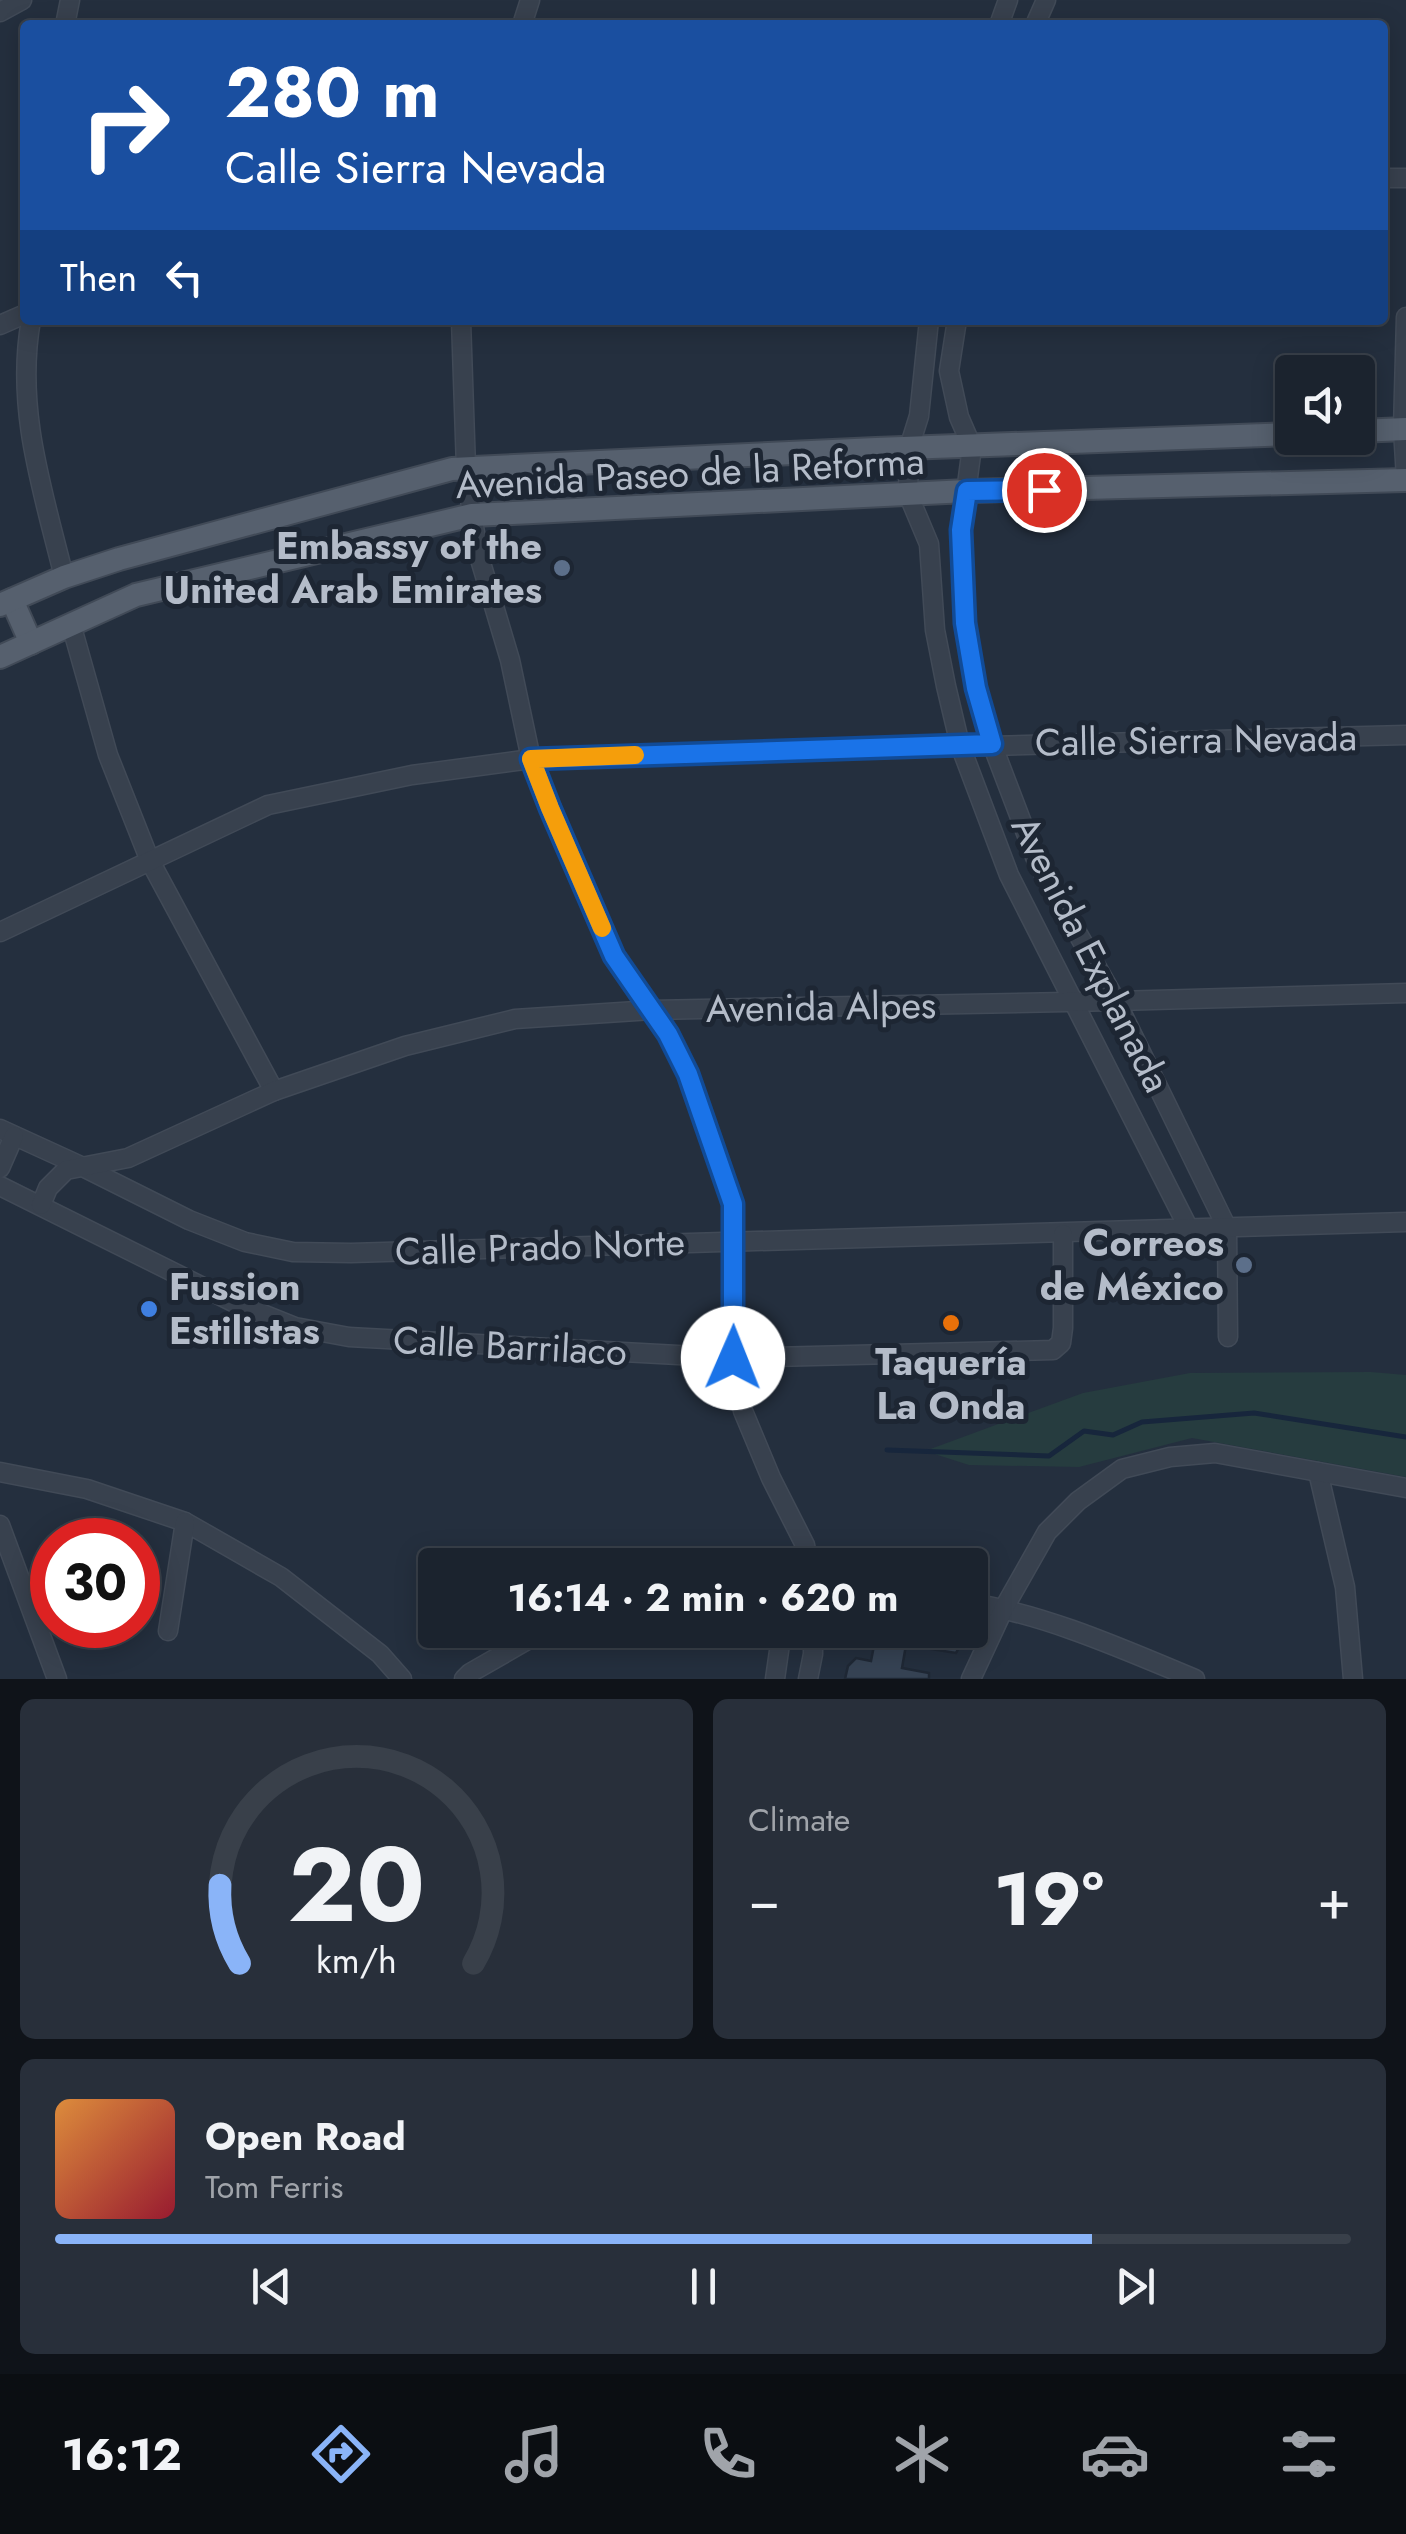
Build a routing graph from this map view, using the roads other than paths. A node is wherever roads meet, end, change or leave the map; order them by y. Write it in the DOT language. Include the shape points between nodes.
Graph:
graph roads {
  1 [pos="22,0"];
  2 [pos="0,12"];
  3 [pos="1406,317"];
  4 [pos="30,325"];
  5 [pos="462,325"];
  6 [pos="928,325"];
  7 [pos="955,325"];
  8 [pos="1405,429"];
  9 [pos="1375,430"];
  10 [pos="1275,435"];
  11 [pos="972,447"];
  12 [pos="909,448"];
  13 [pos="466,468"];
  14 [pos="1406,479"];
  15 [pos="967,491"];
  16 [pos="908,494"];
  17 [pos="472,516"];
  18 [pos="96,566"];
  19 [pos="64,577"];
  20 [pos="6,602"];
  21 [pos="108,608"];
  22 [pos="71,624"];
  23 [pos="31,642"];
  24 [pos="0,657"];
  25 [pos="1406,735"];
  26 [pos="992,744"];
  27 [pos="960,745"];
  28 [pos="531,759"];
  29 [pos="150,861"];
  30 [pos="0,932"];
  31 [pos="1406,992"];
  32 [pos="1074,1001"];
  33 [pos="1116,1001"];
  34 [pos="652,1010"];
  35 [pos="274,1091"];
  36 [pos="7,1132"];
  37 [pos="83,1167"];
  38 [pos="0,1168"];
  39 [pos="0,1186"];
  40 [pos="41,1205"];
  41 [pos="1406,1222"];
  42 [pos="1227,1228"];
  43 [pos="1189,1229"];
  44 [pos="1062,1234"];
  45 [pos="734,1240"];
  46 [pos="1228,1338"];
  47 [pos="733,1358"];
  48 [pos="0,1472"];
  49 [pos="1318,1472"];
  50 [pos="1406,1488"];
  51 [pos="185,1522"];
  52 [pos="0,1525"];
  53 [pos="806,1548"];
  54 [pos="988,1606"];
  55 [pos="1004,1608"];
  56 [pos="168,1631"];
  57 [pos="514,1648"];
  58 [pos="779,1648"];
  59 [pos="813,1648"];
  60 [pos="58,1679"];
  61 [pos="402,1679"];
  62 [pos="464,1679"];
  63 [pos="775,1679"];
  64 [pos="808,1679"];
  65 [pos="971,1679"];
  66 [pos="1195,1679"];
  67 [pos="1353,1679"];
  1 -- 2 [label="street"];
  3 -- 8 [label="street"];
  4 -- 19 [label="street" via="26,404"];
  5 -- 13 [label="street"];
  6 -- 12 [label="street, Avenida Explanada"];
  7 -- 11 [label="street, Avenida Explanada" via="948,371"];
  8 -- 9 [label="main road"];
  8 -- 14 [label="street"];
  10 -- 11 [label="main road, Avenida Paseo de la Reforma"];
  11 -- 12 [label="main road, Avenida Paseo de la Reforma"];
  11 -- 15 [label="street, Avenida Explanada"];
  12 -- 13 [label="main road, Avenida Paseo de la Reforma"];
  12 -- 16 [label="street, Avenida Explanada"];
  13 -- 17 [label="street"];
  13 -- 18 [label="main road, Avenida Paseo de la Reforma"];
  14 -- 15 [label="main road, Avenida Paseo de la Reforma"];
  15 -- 16 [label="main road, Avenida Paseo de la Reforma"];
  15 -- 26 [label="street, Avenida Explanada" via="961,530 965,623"];
  16 -- 17 [label="main road, Avenida Paseo de la Reforma"];
  16 -- 27 [label="street, Avenida Explanada" via="929,544 935,630"];
  17 -- 21 [label="main road, Avenida Paseo de la Reforma" via="136,595"];
  17 -- 28 [label="street"];
  18 -- 19 [label="main road, Avenida Paseo de la Reforma"];
  18 -- 21 [label="main road"];
  19 -- 20 [label="main road, Avenida Paseo de la Reforma"];
  20 -- 23 [label="main road"];
  21 -- 22 [label="main road, Avenida Paseo de la Reforma"];
  22 -- 23 [label="main road, Avenida Paseo de la Reforma"];
  22 -- 29 [label="street" via="108,755"];
  23 -- 24 [label="main road, Avenida Paseo de la Reforma"];
  25 -- 26 [label="street, Calle Sierra Nevada"];
  26 -- 27 [label="street, Calle Sierra Nevada"];
  26 -- 33 [label="street, Avenida Explanada" via="1037,862"];
  27 -- 28 [label="street, Calle Sierra Nevada"];
  27 -- 32 [label="street, Avenida Explanada" via="1009,875"];
  28 -- 29 [label="street, Calle Sierra Nevada" via="268,805"];
  28 -- 34 [label="street" via="614,956"];
  29 -- 30 [label="street, Calle Sierra Nevada"];
  29 -- 35 [label="street"];
  31 -- 33 [label="street, Avenida Alpes"];
  32 -- 33 [label="street, Avenida Alpes"];
  32 -- 34 [label="street, Avenida Alpes"];
  32 -- 43 [label="street, Avenida Explanada"];
  33 -- 42 [label="street, Avenida Explanada"];
  34 -- 35 [label="street, Avenida Alpes" via="515,1020 405,1046"];
  34 -- 45 [label="street" via="688,1074 733,1204"];
  35 -- 37 [label="street, Avenida Alpes" via="128,1158"];
  36 -- 37 [label="street, Calle Prado Norte"];
  36 -- 38 [label="street"];
  37 -- 40 [label="street" via="56,1177"];
  37 -- 45 [label="street, Calle Prado Norte" via="189,1220 293,1252"];
  39 -- 40 [label="street, Calle Barrilaco"];
  40 -- 47 [label="street, Calle Barrilaco" via="294,1327 349,1337"];
  41 -- 42 [label="street, Calle Prado Norte"];
  42 -- 43 [label="street, Calle Prado Norte"];
  42 -- 46 [label="street"];
  43 -- 44 [label="street, Calle Prado Norte"];
  44 -- 45 [label="street, Calle Prado Norte"];
  44 -- 47 [label="street, Calle Barrilaco" via="1063,1328 1053,1350"];
  45 -- 47 [label="street"];
  47 -- 53 [label="street" via="743,1411"];
  48 -- 51 [label="street" via="87,1489"];
  49 -- 50 [label="street"];
  49 -- 55 [label="street" via="1215,1452 1122,1469 1047,1532"];
  49 -- 67 [label="street" via="1345,1587"];
  51 -- 56 [label="street"];
  51 -- 61 [label="street" via="281,1577"];
  52 -- 60 [label="street"];
  54 -- 55 [label="street"];
  55 -- 65 [label="street"];
  55 -- 66 [label="street"];
  57 -- 62 [label="street"];
  58 -- 63 [label="street"];
  59 -- 64 [label="street"];
}
